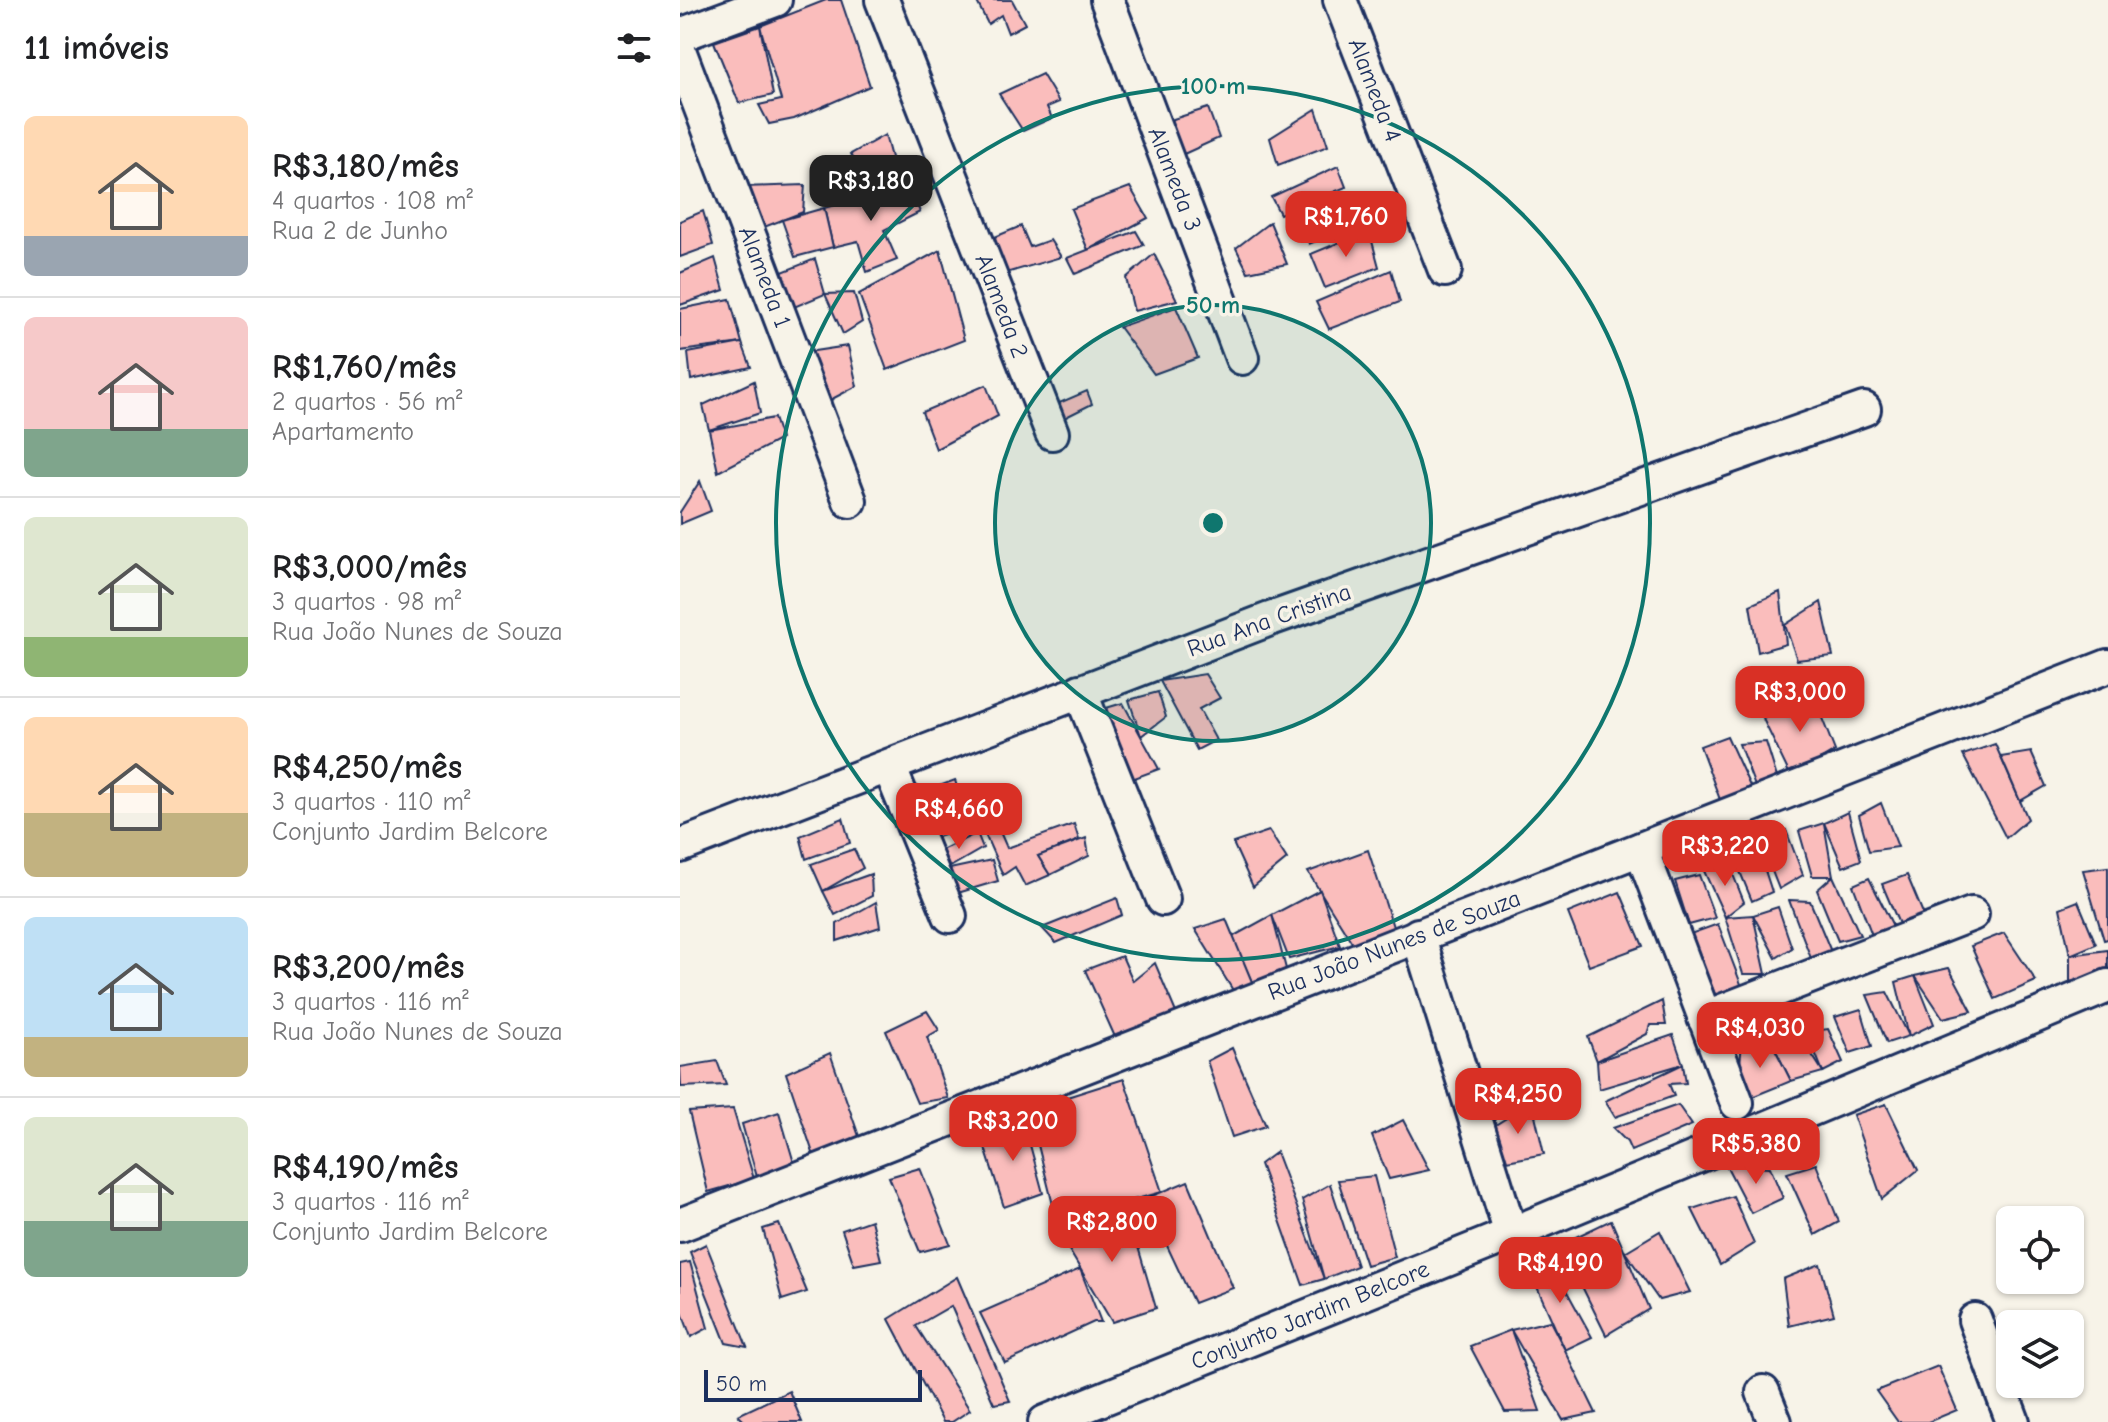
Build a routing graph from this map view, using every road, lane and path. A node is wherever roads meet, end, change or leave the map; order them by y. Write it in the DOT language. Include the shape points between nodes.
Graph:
graph roads {
  1 [pos="775,0"];
  2 [pos="882,0"];
  3 [pos="1107,0"];
  4 [pos="1340,0"];
  5 [pos="680,35"];
  6 [pos="680,53"];
  7 [pos="1445,270"];
  8 [pos="1242,358"];
  9 [pos="1864,409"];
  10 [pos="1052,433"];
  11 [pos="850,501"];
  12 [pos="2108,666"];
  13 [pos="1080,691"];
  14 [pos="889,766"];
  15 [pos="680,846"];
  16 [pos="1641,849"];
  17 [pos="1163,899"];
  18 [pos="1972,914"];
  19 [pos="950,916"];
  20 [pos="1418,935"];
  21 [pos="2108,986"];
  22 [pos="1704,1018"];
  23 [pos="1737,1103"];
  24 [pos="680,1225"];
  25 [pos="1511,1234"];
  26 [pos="1975,1320"];
  27 [pos="1763,1392"];
  28 [pos="1045,1422"];
  29 [pos="1775,1422"];
  30 [pos="2013,1422"];
  1 -- 5 [label="street"];
  2 -- 10 [label="street, Alameda 2"];
  3 -- 8 [label="street, Alameda 3"];
  4 -- 7 [label="street, Alameda 4"];
  6 -- 11 [label="street, Alameda 1"];
  9 -- 13 [label="street, Rua Ana Cristina"];
  12 -- 16 [label="street, Rua João Nunes de Souza"];
  13 -- 14 [label="street, Rua Ana Cristina"];
  13 -- 17 [label="street"];
  14 -- 15 [label="street, Rua Ana Cristina"];
  14 -- 19 [label="street"];
  16 -- 20 [label="street, Rua João Nunes de Souza"];
  16 -- 22 [label="street"];
  18 -- 22 [label="street"];
  20 -- 24 [label="street, Rua João Nunes de Souza"];
  20 -- 25 [label="street"];
  21 -- 25 [label="street, Conjunto Jardim Belcore"];
  22 -- 23 [label="street"];
  25 -- 28 [label="street, Conjunto Jardim Belcore"];
  26 -- 30 [label="street"];
  27 -- 29 [label="street"];
}
